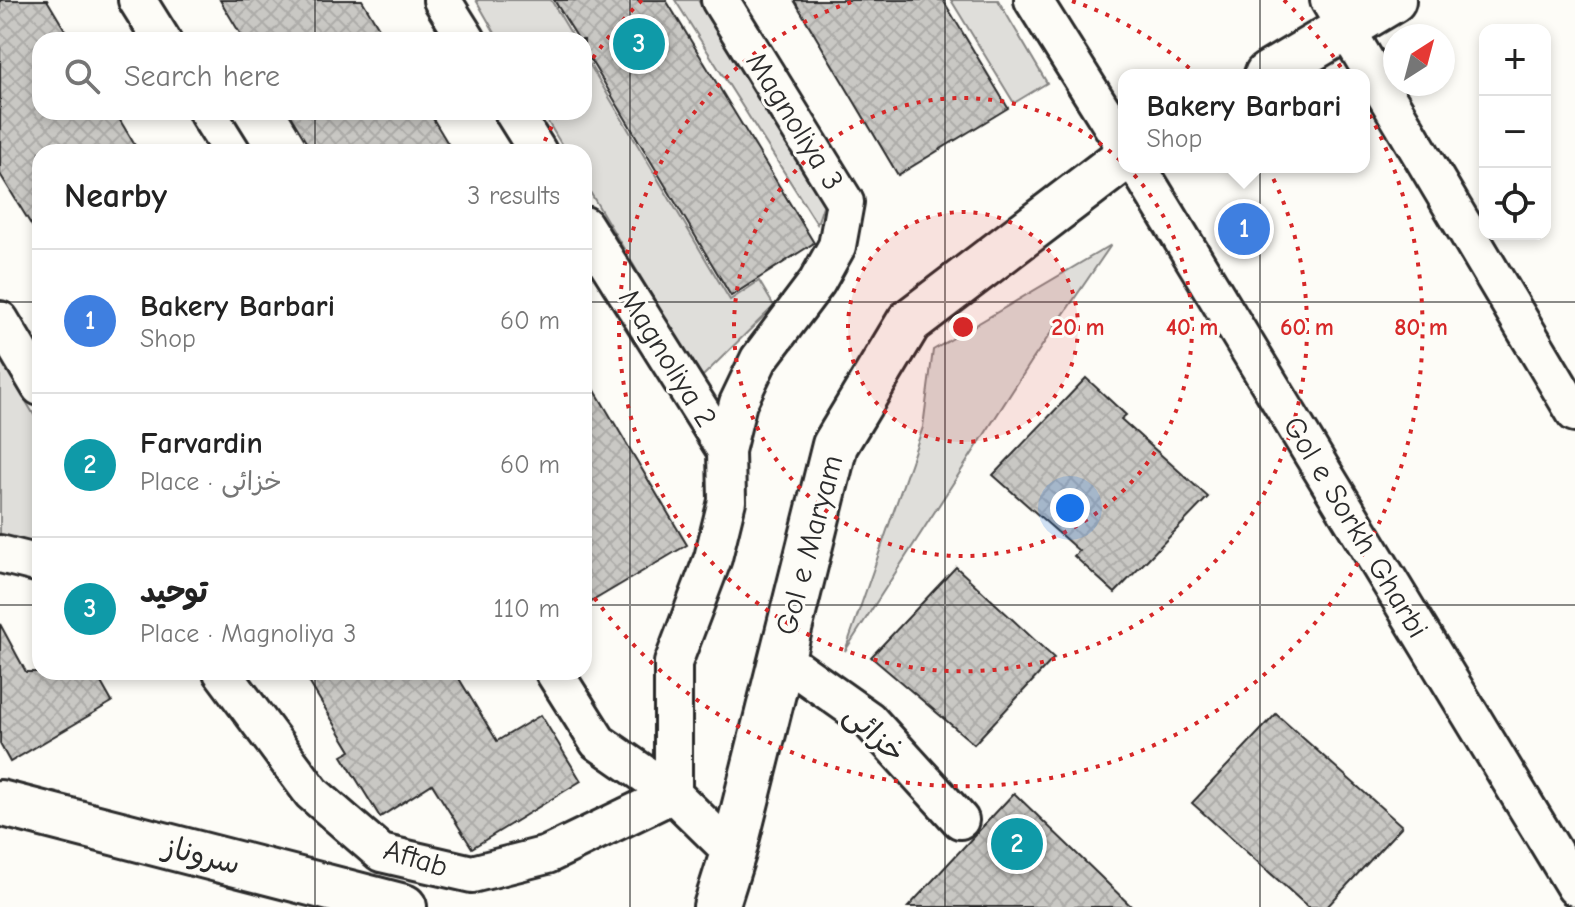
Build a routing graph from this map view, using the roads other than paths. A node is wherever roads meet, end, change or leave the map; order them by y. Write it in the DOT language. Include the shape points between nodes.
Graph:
graph roads {
  1 [pos="137,0"];
  2 [pos="442,0"];
  3 [pos="720,0"];
  4 [pos="1033,0"];
  5 [pos="1393,0"];
  6 [pos="1338,15"];
  7 [pos="157,32"];
  8 [pos="462,32"];
  9 [pos="1274,69"];
  10 [pos="212,120"];
  11 [pos="518,120"];
  12 [pos="1118,135"];
  13 [pos="227,144"];
  14 [pos="533,144"];
  15 [pos="1118,163"];
  16 [pos="1142,173"];
  17 [pos="592,238"];
  18 [pos="0,320"];
  19 [pos="32,374"];
  20 [pos="1575,413"];
  21 [pos="726,451"];
  22 [pos="0,554"];
  23 [pos="32,562"];
  24 [pos="780,657"];
  25 [pos="228,680"];
  26 [pos="559,680"];
  27 [pos="673,794"];
  28 [pos="0,803"];
  29 [pos="960,820"];
  30 [pos="733,853"];
  31 [pos="1575,887"];
  32 [pos="404,907"];
  33 [pos="716,907"];
  1 -- 7 [label="street"];
  2 -- 8 [label="street"];
  3 -- 21 [label="street, Magnoliya 3" via="845,202 837,246 759,359 738,403"];
  4 -- 12 [label="street"];
  5 -- 6 [label="street"];
  6 -- 9 [label="street"];
  6 -- 20 [label="street"];
  10 -- 13 [label="street"];
  11 -- 14 [label="street"];
  15 -- 24 [label="street, Gol e Maryam" via="909,322 835,445"];
  16 -- 31 [label="street, Gol e Sorkh Gharbi"];
  17 -- 21 [label="street, Magnoliya 2"];
  18 -- 19 [label="street"];
  21 -- 27 [label="street" via="727,501 713,558 673,663"];
  22 -- 23 [label="street"];
  24 -- 29 [label="street, خزائی" via="869,720"];
  24 -- 30 [label="street, Gol e Maryam"];
  25 -- 27 [label="street, Aftab" via="312,793 381,853 472,874 547,855"];
  26 -- 27 [label="street" via="598,742"];
  27 -- 30 [label="street"];
  28 -- 32 [label="street, سروناز"];
  30 -- 33 [label="street, Gol e Maryam"];
}
